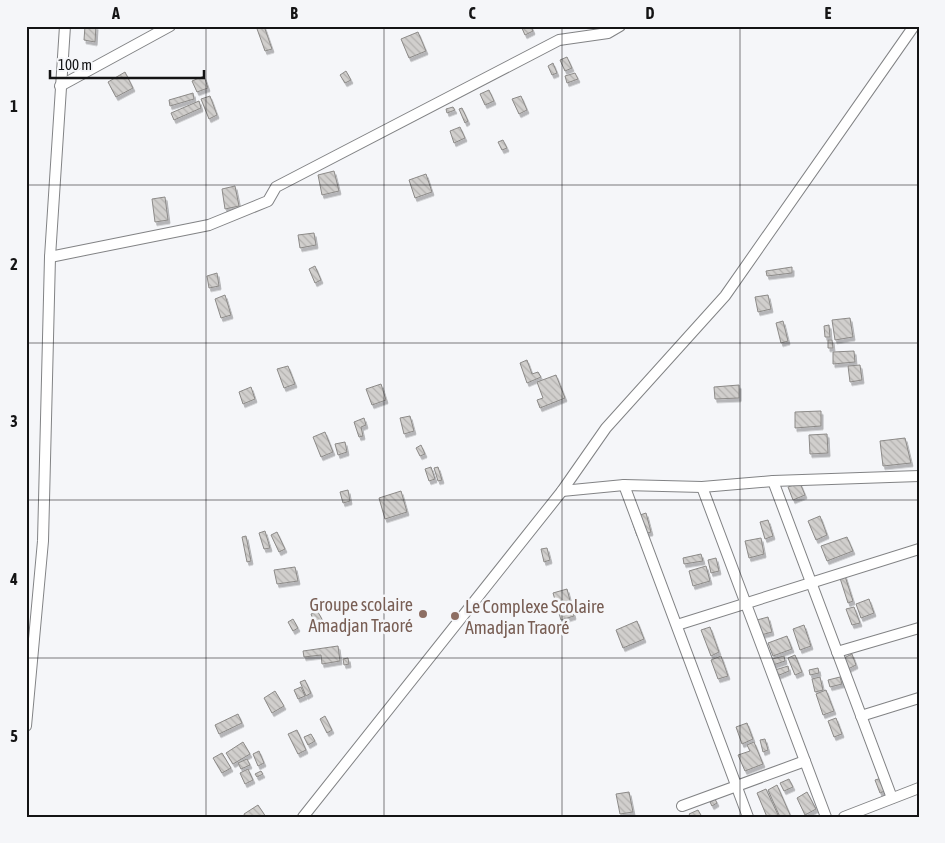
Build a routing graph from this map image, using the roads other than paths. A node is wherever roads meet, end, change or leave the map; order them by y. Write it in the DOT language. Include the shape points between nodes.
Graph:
graph roads {
  1 [pos="65,26"];
  2 [pos="170,26"];
  3 [pos="620,26"];
  4 [pos="914,26"];
  5 [pos="60,86"];
  6 [pos="50,257"];
  7 [pos="919,476"];
  8 [pos="772,482"];
  9 [pos="624,485"];
  10 [pos="702,487"];
  11 [pos="562,491"];
  12 [pos="919,549"];
  13 [pos="810,583"];
  14 [pos="746,603"];
  15 [pos="677,625"];
  16 [pos="919,628"];
  17 [pos="837,652"];
  18 [pos="919,698"];
  19 [pos="860,716"];
  20 [pos="26,726"];
  21 [pos="805,760"];
  22 [pos="737,786"];
  23 [pos="919,788"];
  24 [pos="892,798"];
  25 [pos="682,806"];
  26 [pos="303,817"];
  27 [pos="748,817"];
  28 [pos="826,817"];
  29 [pos="844,817"];
  1 -- 5 [label="street"];
  2 -- 5 [label="street"];
  3 -- 6 [label="street" via="608,32 559,40 276,187 268,201 260,205 209,225"];
  4 -- 11 [label="street" via="725,296 606,428"];
  5 -- 6 [label="street"];
  6 -- 20 [label="street" via="43,541"];
  7 -- 8 [label="street"];
  8 -- 10 [label="street"];
  8 -- 13 [label="street"];
  9 -- 10 [label="street"];
  9 -- 11 [label="street"];
  9 -- 15 [label="street"];
  10 -- 14 [label="street"];
  11 -- 26 [label="street"];
  12 -- 13 [label="street"];
  13 -- 14 [label="street"];
  13 -- 17 [label="street"];
  14 -- 15 [label="street"];
  14 -- 21 [label="street"];
  15 -- 22 [label="street"];
  16 -- 17 [label="street"];
  17 -- 19 [label="street"];
  18 -- 19 [label="street"];
  19 -- 24 [label="street"];
  21 -- 22 [label="street"];
  21 -- 28 [label="street"];
  22 -- 25 [label="street"];
  22 -- 27 [label="street"];
  23 -- 24 [label="street"];
  24 -- 29 [label="street"];
}
